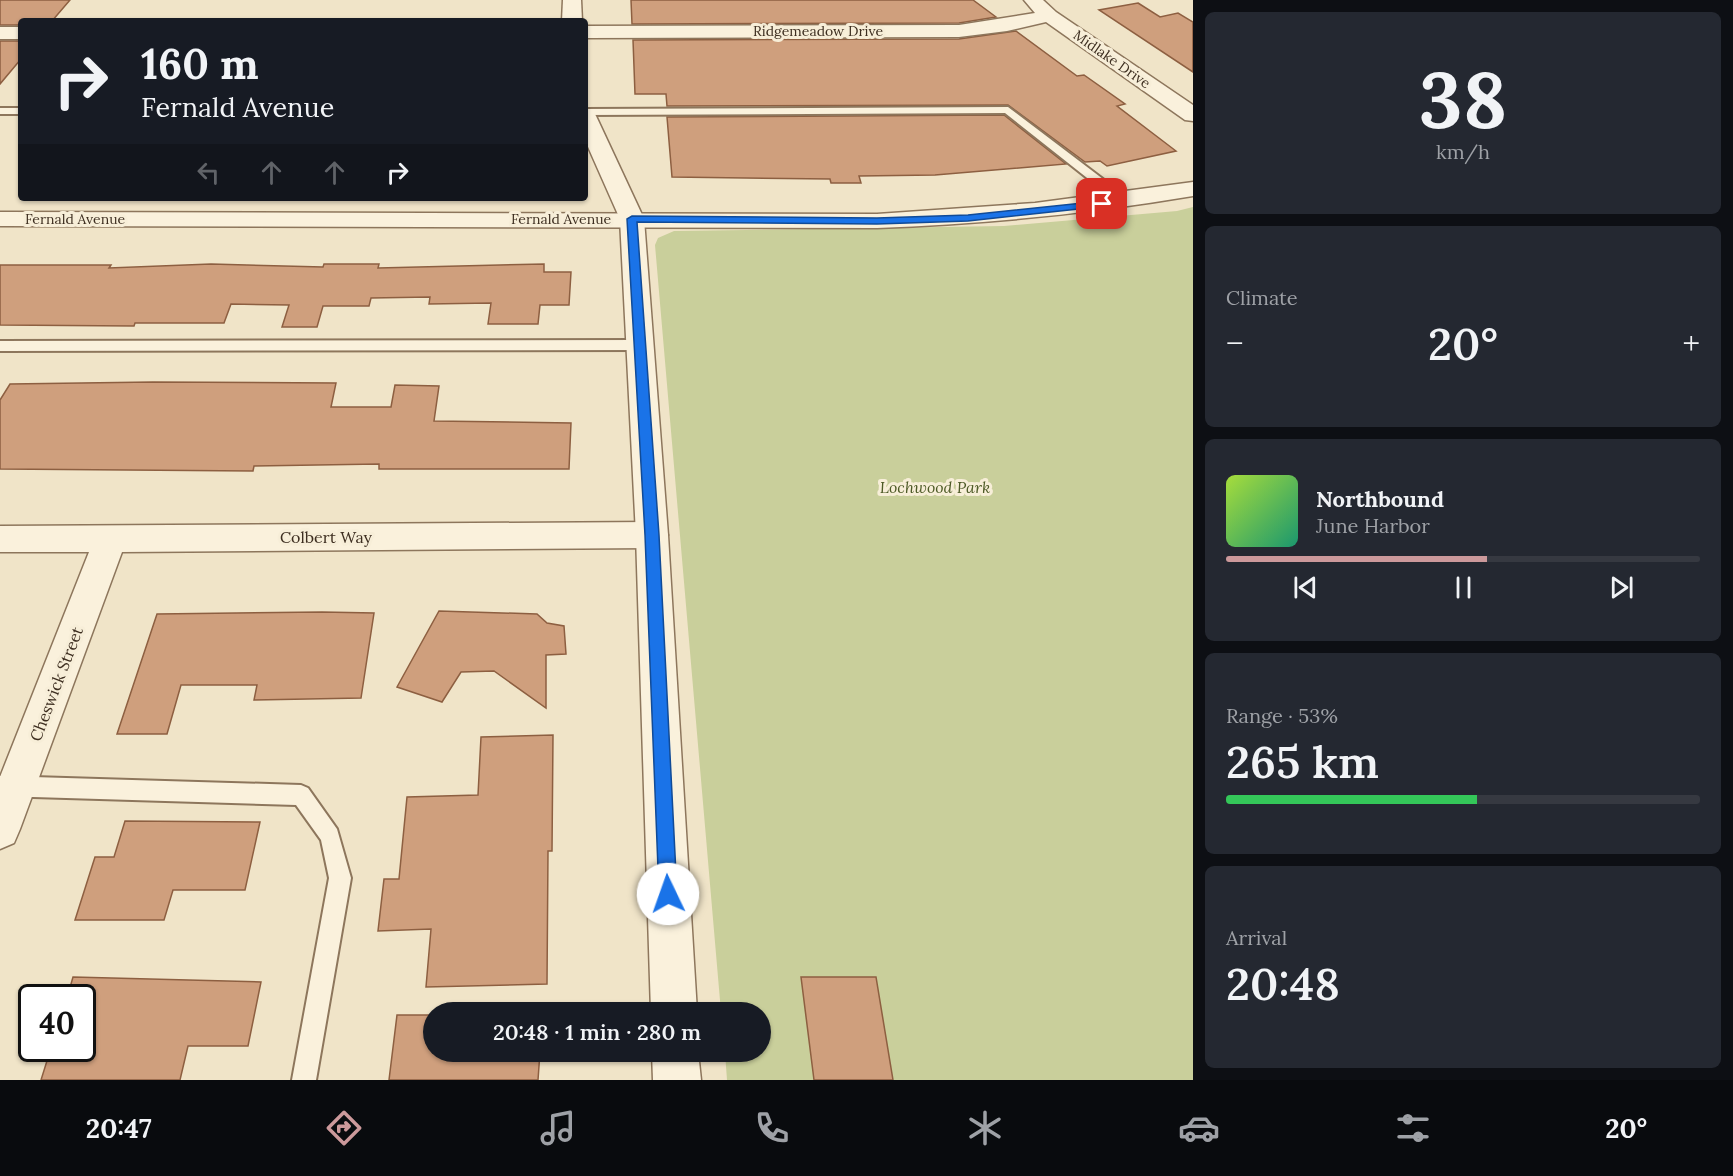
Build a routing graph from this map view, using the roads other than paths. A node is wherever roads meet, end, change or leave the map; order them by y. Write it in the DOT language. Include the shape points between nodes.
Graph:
graph roads {
  1 [pos="572,0"];
  2 [pos="1032,0"];
  3 [pos="1049,16"];
  4 [pos="572,18"];
  5 [pos="588,32"];
  6 [pos="0,33"];
  7 [pos="18,33"];
  8 [pos="0,111"];
  9 [pos="18,111"];
  10 [pos="588,114"];
  11 [pos="1193,115"];
  12 [pos="588,121"];
  13 [pos="1193,189"];
  14 [pos="1125,201"];
  15 [pos="0,219"];
  16 [pos="632,219"];
  17 [pos="640,345"];
  18 [pos="0,346"];
  19 [pos="652,535"];
  20 [pos="111,538"];
  21 [pos="0,539"];
  22 [pos="8,786"];
  23 [pos="0,829"];
  24 [pos="674,1002"];
  25 [pos="676,1062"];
  26 [pos="304,1080"];
  27 [pos="677,1080"];
  1 -- 4 [label="street"];
  2 -- 3 [label="street, Midlake Drive"];
  3 -- 5 [label="street, Ridgemeadow Drive" via="959,31"];
  3 -- 11 [label="street, Midlake Drive"];
  6 -- 7 [label="street"];
  8 -- 9 [label="lane"];
  10 -- 14 [label="lane" via="1008,110"];
  12 -- 16 [label="street"];
  13 -- 14 [label="street, Fernald Avenue"];
  14 -- 16 [label="street, Fernald Avenue" via="968,218"];
  15 -- 16 [label="street, Fernald Avenue"];
  16 -- 17 [label="street"];
  17 -- 18 [label="lane"];
  17 -- 19 [label="street"];
  19 -- 20 [label="street, Colbert Way"];
  19 -- 24 [label="street"];
  20 -- 21 [label="street, Colbert Way"];
  20 -- 22 [label="street, Cheswick Street"];
  22 -- 23 [label="street, Cheswick Street"];
  22 -- 26 [label="lane" via="301,795 330,836 340,878"];
  25 -- 27 [label="street"];
}
